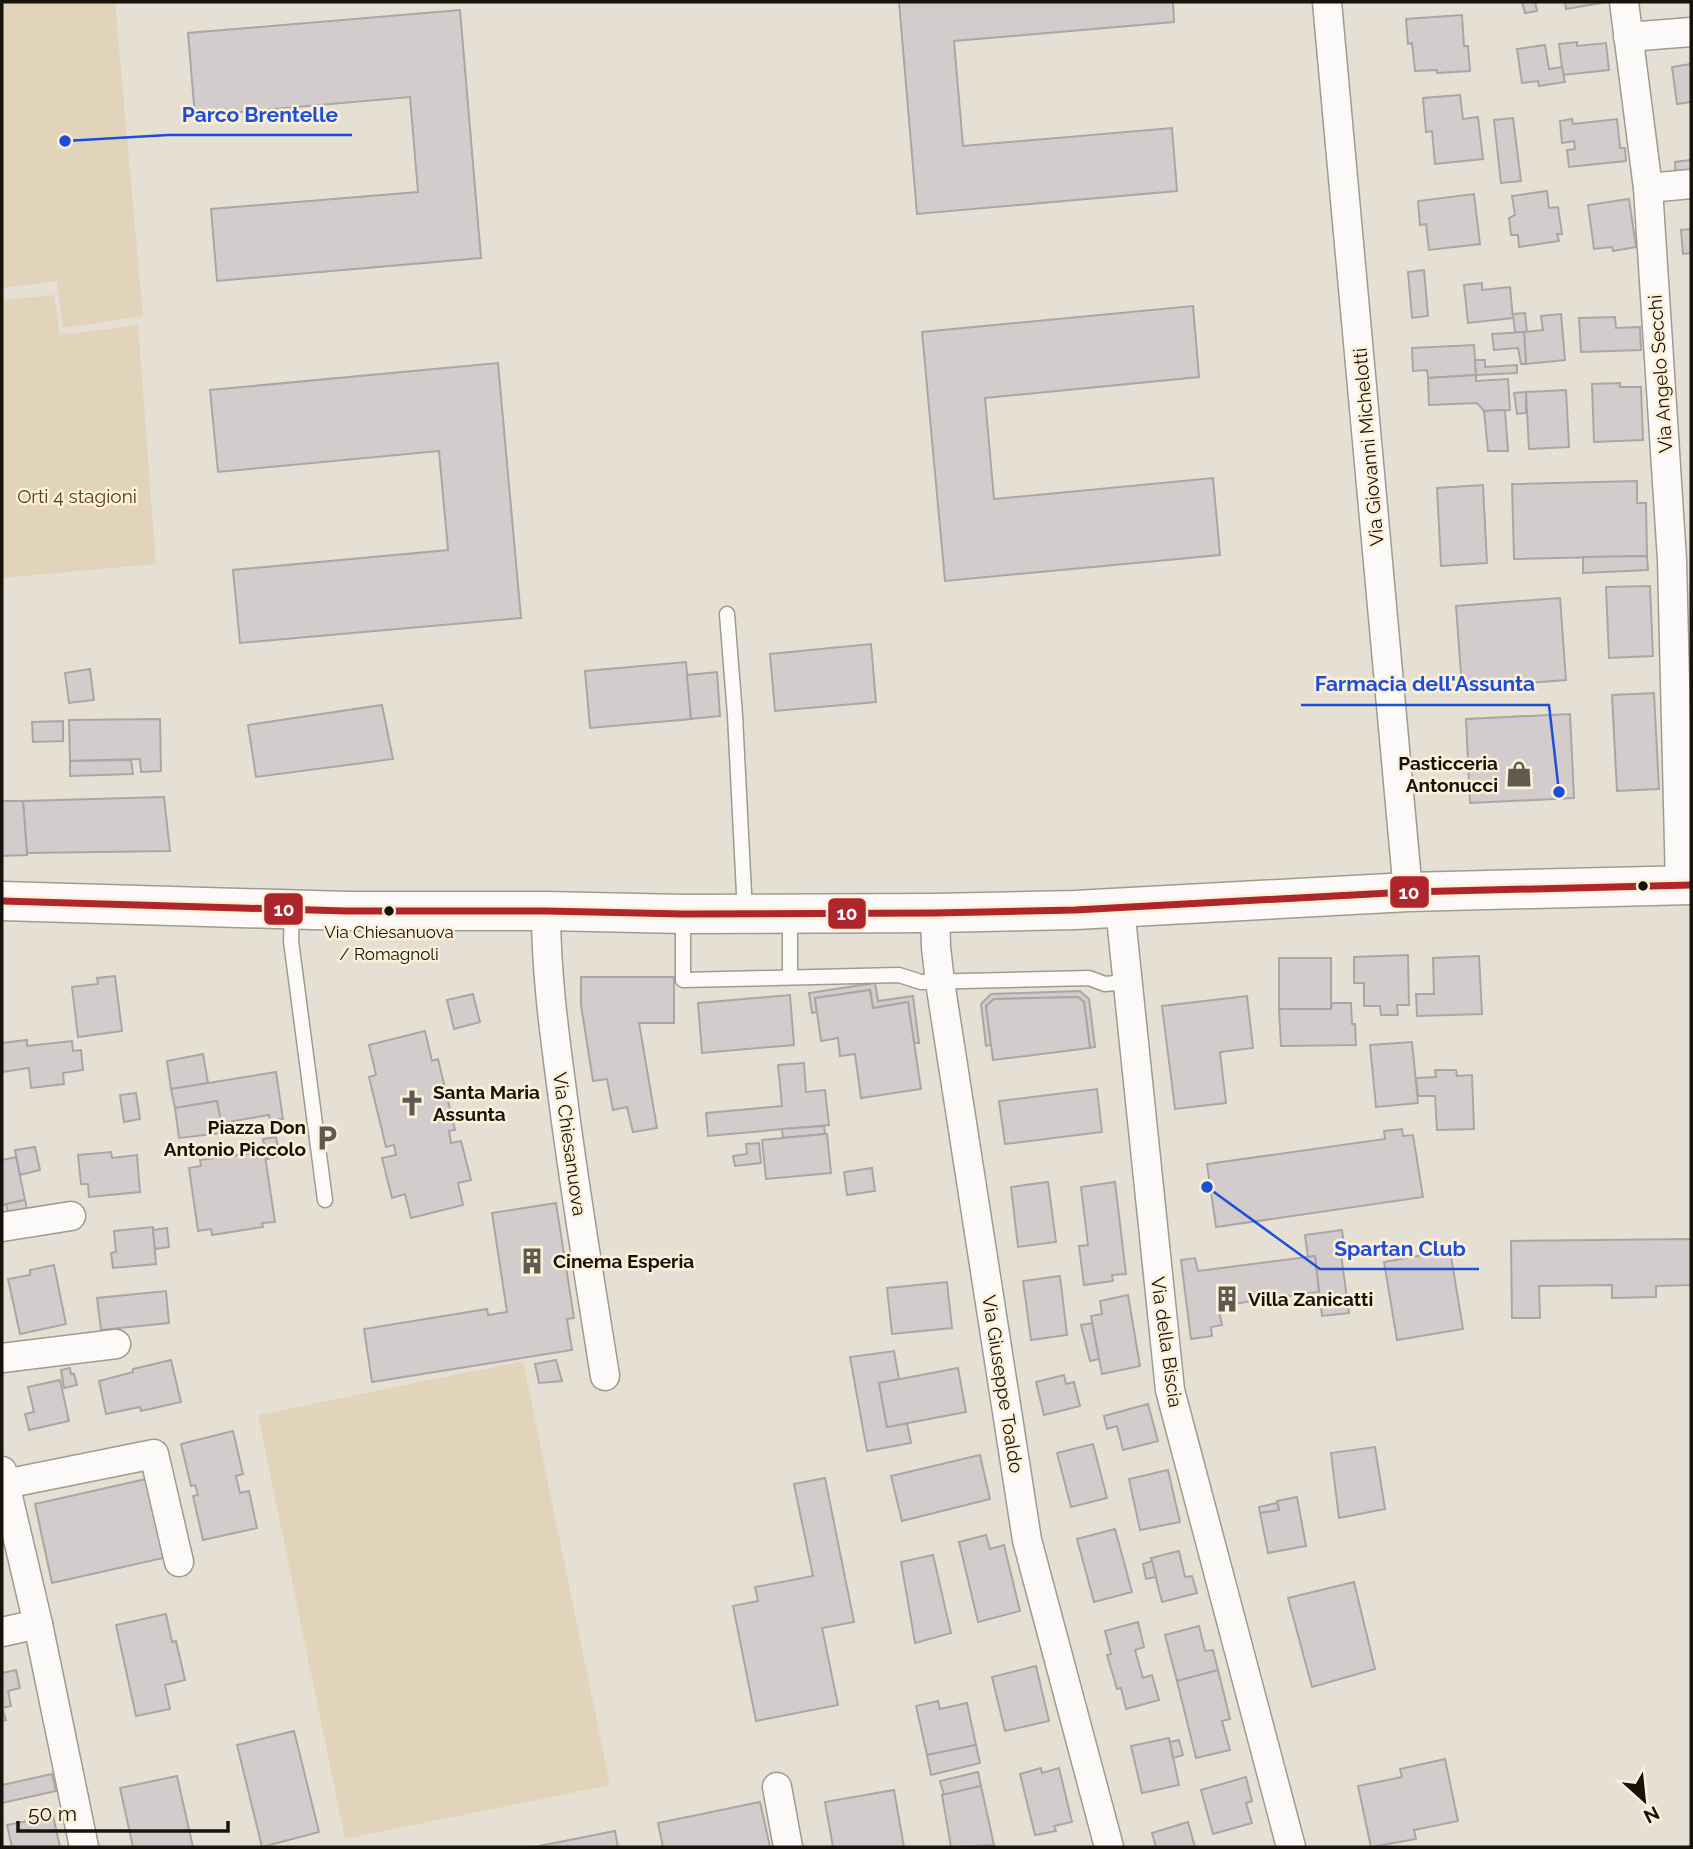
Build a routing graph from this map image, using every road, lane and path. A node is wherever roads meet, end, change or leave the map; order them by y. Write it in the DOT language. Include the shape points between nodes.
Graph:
graph roads {
  1 [pos="1327,2"];
  2 [pos="1624,2"];
  3 [pos="1691,32"];
  4 [pos="1628,37"];
  5 [pos="1691,184"];
  6 [pos="1648,188"];
  7 [pos="1682,560"];
  8 [pos="727,614"];
  9 [pos="1686,885"];
  10 [pos="1408,892"];
  11 [pos="2,901"];
  12 [pos="1120,908"];
  13 [pos="292,910"];
  14 [pos="546,911"];
  15 [pos="935,913"];
  16 [pos="683,914"];
  17 [pos="745,914"];
  18 [pos="790,914"];
  19 [pos="790,976"];
  20 [pos="940,982"];
  21 [pos="1127,982"];
  22 [pos="325,1200"];
  23 [pos="71,1216"];
  24 [pos="2,1227"];
  25 [pos="116,1344"];
  26 [pos="2,1358"];
  27 [pos="605,1376"];
  28 [pos="3,1478"];
  29 [pos="178,1562"];
  30 [pos="38,1624"];
  31 [pos="2,1632"];
  32 [pos="777,1787"];
  33 [pos="84,1847"];
  34 [pos="788,1847"];
  35 [pos="1109,1847"];
  36 [pos="1291,1847"];
  1 -- 10 [label="street, Via Giovanni Michelotti"];
  2 -- 4 [label="street, Via Angelo Secchi"];
  3 -- 4 [label="street"];
  4 -- 6 [label="street, Via Angelo Secchi"];
  5 -- 6 [label="street"];
  6 -- 7 [label="street, Via Angelo Secchi"];
  7 -- 9 [label="street, Via Angelo Secchi"];
  8 -- 17 [label="lane"];
  9 -- 10 [label="main road"];
  10 -- 12 [label="main road"];
  11 -- 13 [label="main road"];
  12 -- 15 [label="main road"];
  12 -- 21 [label="street, Via della Biscia"];
  13 -- 14 [label="main road"];
  13 -- 22 [label="lane" via="293,954"];
  14 -- 16 [label="main road"];
  14 -- 27 [label="street, Via Chiesanuova" via="552,1016"];
  15 -- 18 [label="main road"];
  15 -- 20 [label="street, Via Giuseppe Toaldo"];
  16 -- 17 [label="main road"];
  16 -- 19 [label="lane" via="684,980"];
  17 -- 18 [label="main road"];
  18 -- 19 [label="lane"];
  19 -- 20 [label="lane" via="899,975"];
  20 -- 21 [label="lane" via="1089,978 1105,984"];
  20 -- 35 [label="street, Via Giuseppe Toaldo" via="1027,1539"];
  21 -- 36 [label="street, Via della Biscia" via="1170,1390"];
  23 -- 24 [label="street"];
  25 -- 26 [label="street"];
  28 -- 29 [label="street" via="154,1454"];
  28 -- 30 [label="street"];
  30 -- 31 [label="street"];
  30 -- 33 [label="street"];
  32 -- 34 [label="street"];
}
